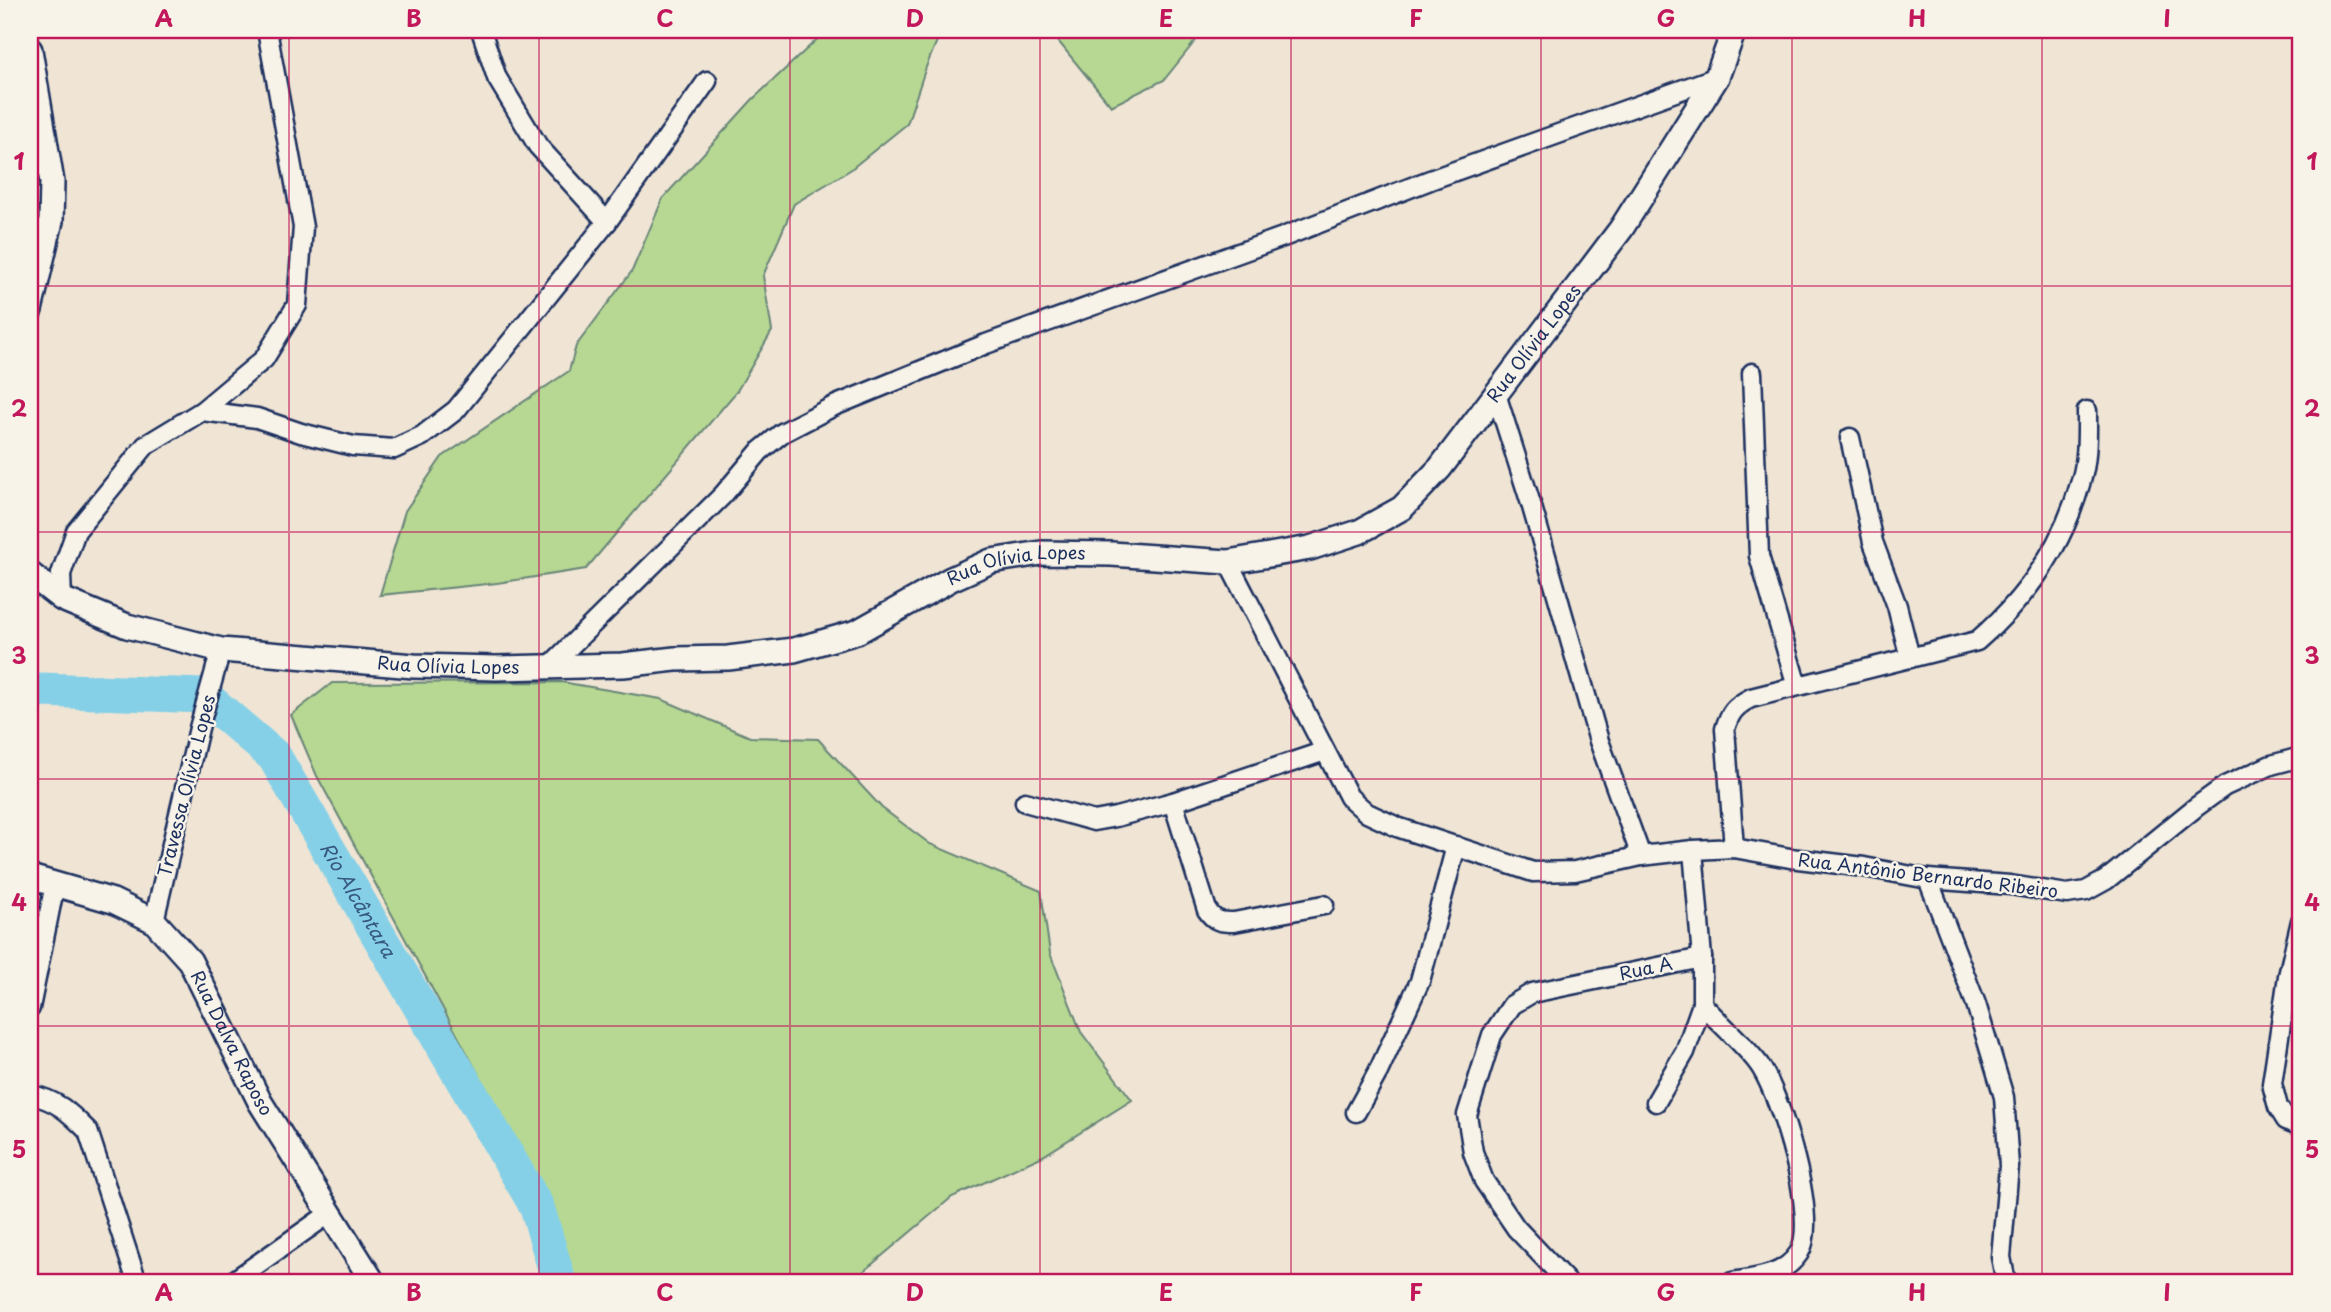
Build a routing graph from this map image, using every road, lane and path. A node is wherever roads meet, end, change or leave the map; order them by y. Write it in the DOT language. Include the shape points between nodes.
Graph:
graph roads {
  1 [pos="267,30"];
  2 [pos="481,30"];
  3 [pos="1734,30"];
  4 [pos="30,50"];
  5 [pos="1717,77"];
  6 [pos="707,81"];
  7 [pos="607,222"];
  8 [pos="30,310"];
  9 [pos="1752,373"];
  10 [pos="1496,394"];
  11 [pos="202,411"];
  12 [pos="2087,411"];
  13 [pos="1850,438"];
  14 [pos="1228,562"];
  15 [pos="30,574"];
  16 [pos="62,599"];
  17 [pos="221,650"];
  18 [pos="1910,658"];
  19 [pos="549,667"];
  20 [pos="1797,686"];
  21 [pos="1325,751"];
  22 [pos="2301,757"];
  23 [pos="1025,802"];
  24 [pos="1173,802"];
  25 [pos="1456,846"];
  26 [pos="1734,848"];
  27 [pos="1693,850"];
  28 [pos="1641,856"];
  29 [pos="30,877"];
  30 [pos="1928,879"];
  31 [pos="55,884"];
  32 [pos="1324,905"];
  33 [pos="154,921"];
  34 [pos="2301,921"];
  35 [pos="1702,958"];
  36 [pos="1702,1004"];
  37 [pos="30,1008"];
  38 [pos="30,1095"];
  39 [pos="1656,1102"];
  40 [pos="1356,1112"];
  41 [pos="2301,1126"];
  42 [pos="330,1213"];
  43 [pos="137,1282"];
  44 [pos="232,1282"];
  45 [pos="373,1282"];
  46 [pos="1567,1282"];
  47 [pos="1732,1282"];
  48 [pos="2006,1282"];
  1 -- 11 [label="street" via="303,227 297,305 264,359"];
  2 -- 7 [label="street" via="497,78 538,146"];
  3 -- 5 [label="street, Rua Olívia Lopes"];
  4 -- 8 [label="street" via="52,182 51,221"];
  5 -- 10 [label="street, Rua Olívia Lopes" via="1621,229"];
  5 -- 19 [label="street" via="986,344 782,433"];
  6 -- 7 [label="street"];
  7 -- 11 [label="street" via="456,410 422,436 394,449 353,446 257,418"];
  9 -- 20 [label="street" via="1759,556"];
  10 -- 14 [label="street, Rua Olívia Lopes" via="1440,468 1402,508 1359,532 1310,548"];
  10 -- 28 [label="street" via="1599,741"];
  11 -- 16 [label="street" via="146,445 76,531 61,574"];
  12 -- 18 [label="street" via="2082,479 2067,521 2036,580 1977,641"];
  13 -- 18 [label="street" via="1872,542 1897,606"];
  14 -- 19 [label="street, Rua Olívia Lopes" via="1041,552 991,561 858,632 794,650"];
  14 -- 21 [label="street, Rua Antônio Bernardo Ribeiro"];
  15 -- 16 [label="street, Rua Olívia Lopes"];
  16 -- 17 [label="street, Rua Olívia Lopes" via="127,626"];
  17 -- 19 [label="street, Rua Olívia Lopes" via="414,666"];
  17 -- 33 [label="street, Travessa Olívia Lopes"];
  18 -- 20 [label="street"];
  20 -- 26 [label="street" via="1751,698 1729,714 1725,729"];
  21 -- 24 [label="street"];
  21 -- 25 [label="street, Rua Antônio Bernardo Ribeiro" via="1349,797 1367,813"];
  22 -- 30 [label="street, Rua Antônio Bernardo Ribeiro" via="2225,786 2086,891 2067,894"];
  23 -- 24 [label="street" via="1094,821"];
  24 -- 32 [label="street" via="1213,919 1234,922"];
  25 -- 28 [label="street, Rua Antônio Bernardo Ribeiro" via="1533,872 1575,871"];
  25 -- 40 [label="street" via="1420,981"];
  26 -- 27 [label="street, Rua Antônio Bernardo Ribeiro"];
  26 -- 30 [label="street, Rua Antônio Bernardo Ribeiro"];
  27 -- 28 [label="street, Rua Antônio Bernardo Ribeiro"];
  27 -- 35 [label="street"];
  29 -- 31 [label="street, Rua Dalva Raposo"];
  30 -- 48 [label="street" via="1976,1004 2004,1097 2009,1166 2001,1257"];
  31 -- 33 [label="street, Rua Dalva Raposo" via="113,901"];
  31 -- 37 [label="street"];
  33 -- 42 [label="street, Rua Dalva Raposo" via="190,961 260,1102"];
  34 -- 41 [label="street" via="2288,976 2273,1084 2278,1107 2286,1119"];
  35 -- 36 [label="street"];
  35 -- 46 [label="street, Rua A" via="1532,993 1512,1005 1492,1035 1467,1115 1473,1152 1484,1181 1516,1228"];
  36 -- 39 [label="street" via="1685,1052"];
  36 -- 47 [label="street" via="1759,1065 1790,1135 1806,1218 1801,1251 1787,1266 1763,1277"];
  38 -- 43 [label="street" via="46,1098 88,1131"];
  42 -- 44 [label="street"];
  42 -- 45 [label="street, Rua Dalva Raposo"];
}
